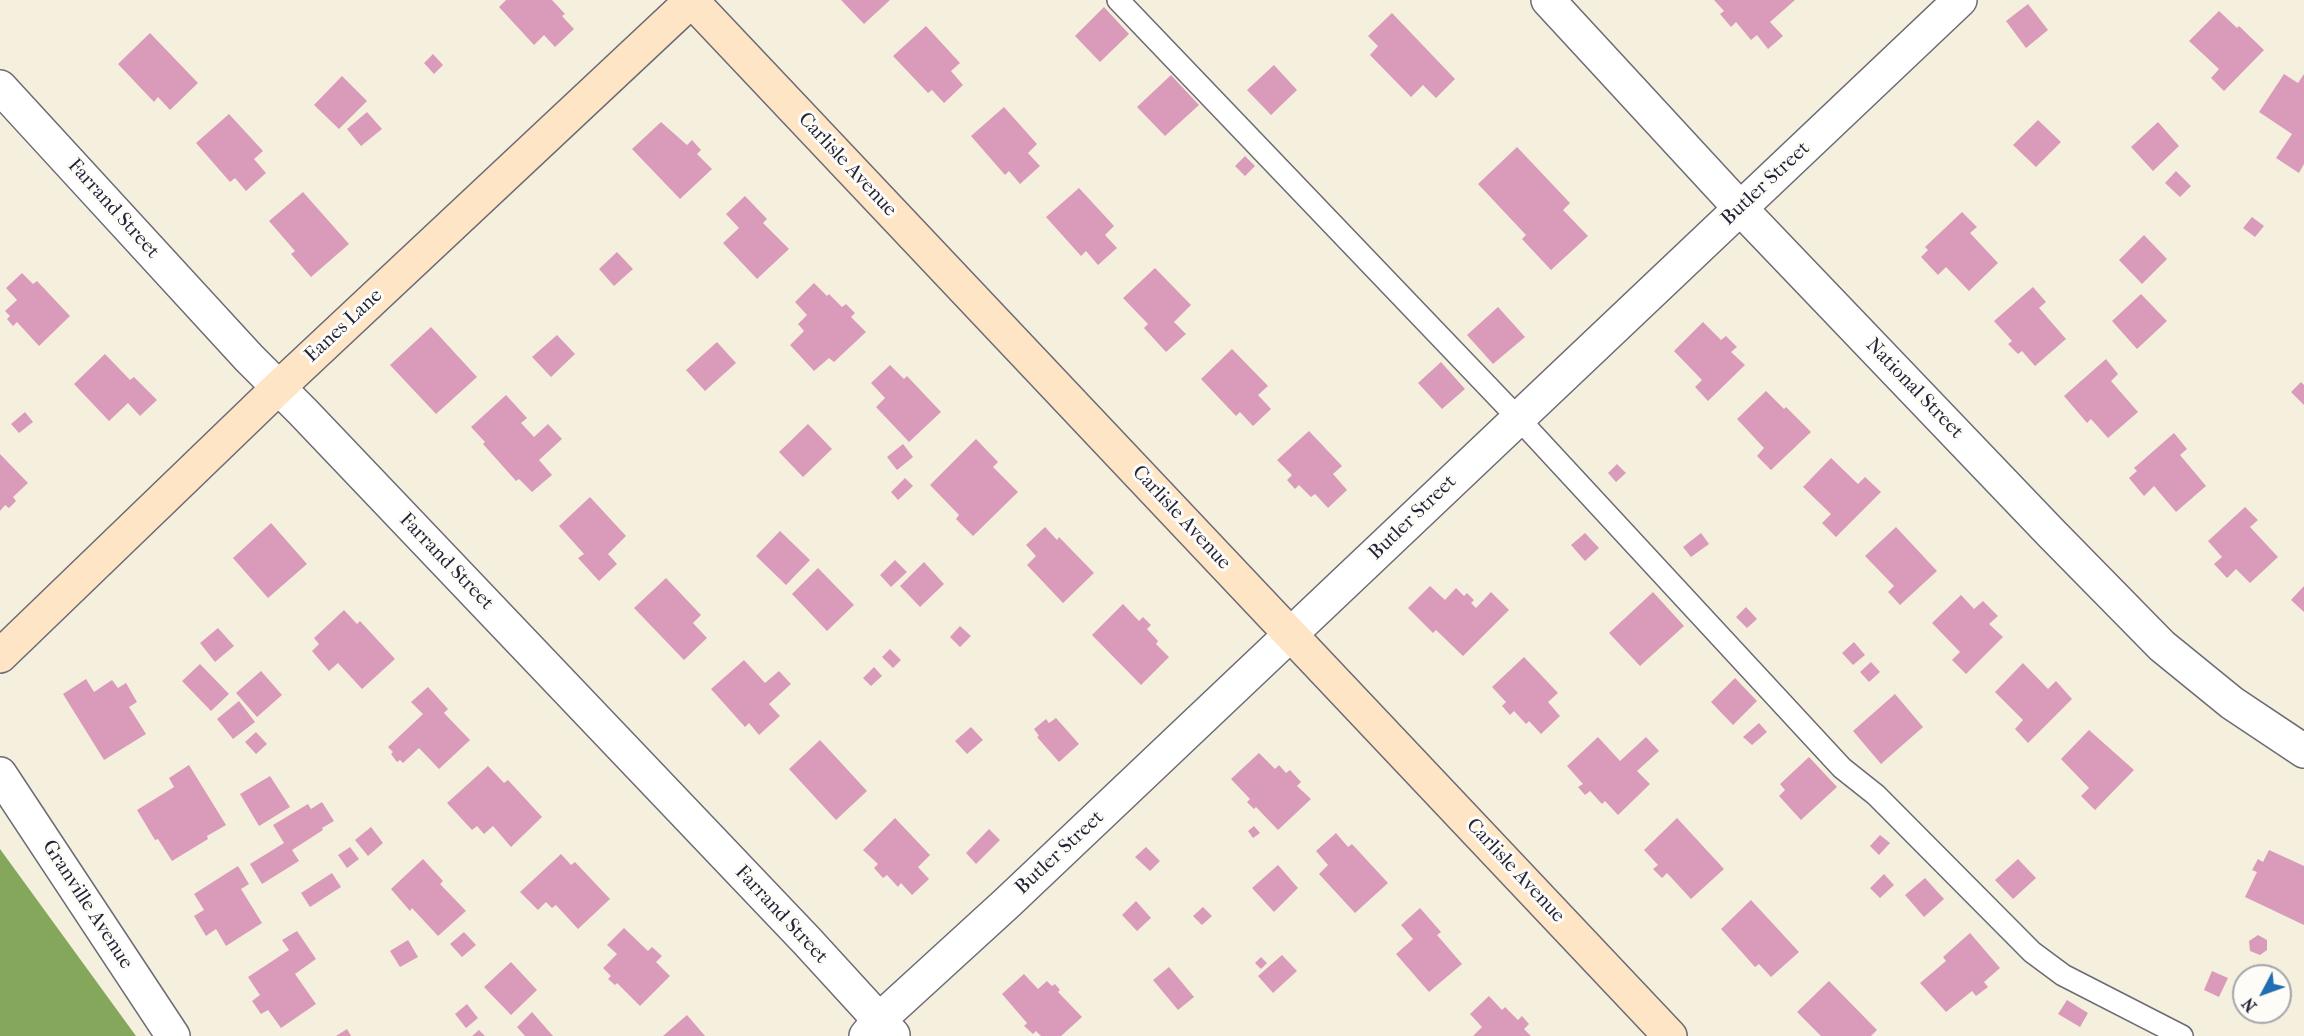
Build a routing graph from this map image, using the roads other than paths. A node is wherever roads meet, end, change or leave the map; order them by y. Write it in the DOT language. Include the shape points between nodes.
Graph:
graph roads {
  1 [pos="692,0"];
  2 [pos="1118,0"];
  3 [pos="1548,0"];
  4 [pos="1954,2"];
  5 [pos="0,87"];
  6 [pos="1740,208"];
  7 [pos="278,388"];
  8 [pos="1518,418"];
  9 [pos="1291,634"];
  10 [pos="0,656"];
  11 [pos="2304,751"];
  12 [pos="0,774"];
  13 [pos="880,1031"];
  14 [pos="173,1036"];
  15 [pos="1670,1036"];
  16 [pos="2182,1036"];
  1 -- 7 [label="street, Eanes Lane"];
  1 -- 9 [label="street, Carlisle Avenue"];
  2 -- 8 [label="lane"];
  3 -- 6 [label="street, National Street"];
  4 -- 6 [label="street, Butler Street"];
  5 -- 7 [label="street, Farrand Street"];
  6 -- 8 [label="street, Butler Street"];
  6 -- 11 [label="street, National Street" via="2162,645 2232,703"];
  7 -- 10 [label="street, Eanes Lane"];
  7 -- 13 [label="street, Farrand Street" via="799,933"];
  8 -- 9 [label="street, Butler Street"];
  8 -- 16 [label="lane" via="1842,768 1876,795 2032,952 2062,975"];
  9 -- 13 [label="street, Butler Street" via="1016,895"];
  9 -- 15 [label="street, Carlisle Avenue"];
  12 -- 14 [label="street, Granville Avenue"];
}
